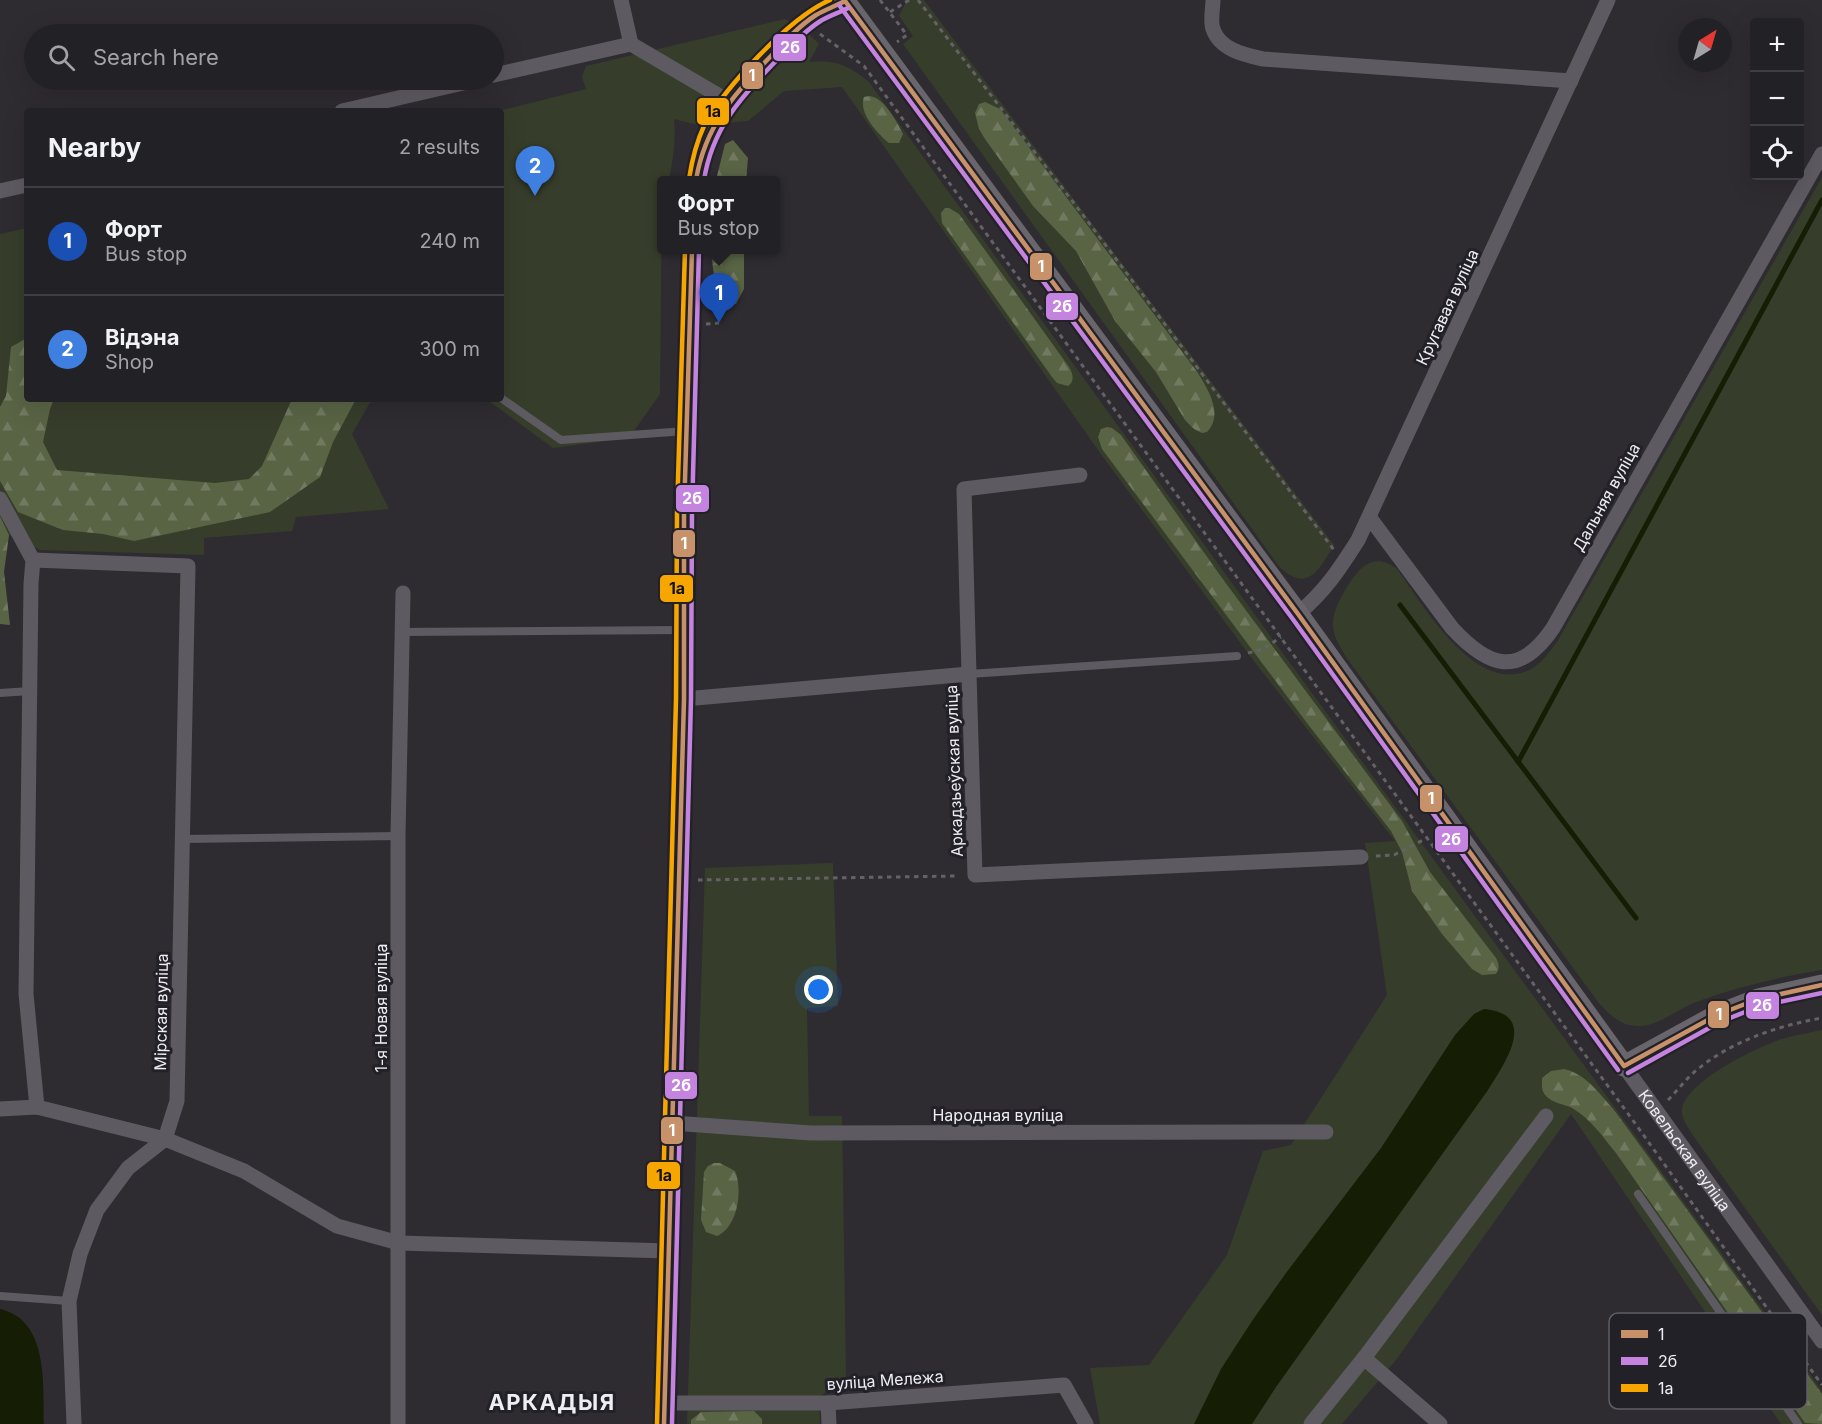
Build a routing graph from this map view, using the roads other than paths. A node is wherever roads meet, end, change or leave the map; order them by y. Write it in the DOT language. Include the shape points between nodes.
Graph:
graph roads {
  1 [pos="621,0"];
  2 [pos="846,0"];
  3 [pos="1213,0"];
  4 [pos="1608,0"];
  5 [pos="631,44"];
  6 [pos="504,73"];
  7 [pos="1571,81"];
  8 [pos="433,90"];
  9 [pos="728,101"];
  10 [pos="355,108"];
  11 [pos="1822,154"];
  12 [pos="696,176"];
  13 [pos="24,186"];
  14 [pos="0,191"];
  15 [pos="692,254"];
  16 [pos="504,400"];
  17 [pos="688,431"];
  18 [pos="1080,475"];
  19 [pos="0,499"];
  20 [pos="1370,518"];
  21 [pos="33,560"];
  22 [pos="403,593"];
  23 [pos="1298,615"];
  24 [pos="685,630"];
  25 [pos="402,632"];
  26 [pos="1237,656"];
  27 [pos="969,674"];
  28 [pos="30,691"];
  29 [pos="0,693"];
  30 [pos="684,699"];
  31 [pos="398,836"];
  32 [pos="182,839"];
  33 [pos="1361,857"];
  34 [pos="1822,985"];
  35 [pos="1624,1066"];
  36 [pos="37,1107"];
  37 [pos="0,1109"];
  38 [pos="1546,1116"];
  39 [pos="672,1123"];
  40 [pos="1326,1132"];
  41 [pos="165,1139"];
  42 [pos="1638,1194"];
  43 [pos="399,1243"];
  44 [pos="668,1251"];
  45 [pos="0,1296"];
  46 [pos="69,1301"];
  47 [pos="1721,1313"];
  48 [pos="1802,1313"];
  49 [pos="1807,1320"];
  50 [pos="1822,1341"];
  51 [pos="1364,1358"];
  52 [pos="828,1402"];
  53 [pos="664,1403"];
  54 [pos="1788,1409"];
  55 [pos="74,1424"];
  56 [pos="398,1424"];
  57 [pos="664,1424"];
  58 [pos="829,1424"];
  59 [pos="1086,1424"];
  60 [pos="1311,1424"];
  61 [pos="1440,1424"];
  62 [pos="1798,1424"];
  1 -- 5 [label="street"];
  2 -- 9 [label="street" via="812,18"];
  2 -- 23 [label="main road, Ковельская вуліца"];
  3 -- 7 [label="street" via="1213,28 1223,43 1238,53 1263,59"];
  4 -- 7 [label="street, Кругавая вуліца"];
  5 -- 6 [label="street"];
  5 -- 9 [label="street"];
  7 -- 20 [label="street, Кругавая вуліца"];
  8 -- 10 [label="street"];
  9 -- 12 [label="street" via="707,135"];
  11 -- 20 [label="street, Дальняя вуліца" via="1553,628 1523,660 1494,660 1465,641"];
  13 -- 14 [label="street"];
  15 -- 17 [label="street"];
  16 -- 17 [label="lane" via="561,440"];
  17 -- 24 [label="street"];
  18 -- 27 [label="street" via="964,489"];
  19 -- 21 [label="street"];
  20 -- 23 [label="street, Кругавая вуліца" via="1344,563"];
  21 -- 28 [label="street"];
  21 -- 32 [label="street, Мірская вуліца" via="188,566"];
  22 -- 25 [label="street, 1-я Новая вуліца"];
  23 -- 35 [label="main road, Ковельская вуліца"];
  24 -- 25 [label="lane"];
  24 -- 30 [label="street"];
  25 -- 31 [label="street, 1-я Новая вуліца"];
  26 -- 27 [label="lane"];
  27 -- 30 [label="street, Аркадзьеўская вуліца"];
  27 -- 33 [label="street, Аркадзьеўская вуліца" via="975,875"];
  28 -- 29 [label="lane"];
  28 -- 36 [label="street" via="26,994"];
  30 -- 39 [label="street"];
  31 -- 32 [label="lane"];
  31 -- 43 [label="street, 1-я Новая вуліца"];
  32 -- 41 [label="street, Мірская вуліца" via="177,1101"];
  34 -- 35 [label="main road" via="1758,999 1717,1016"];
  35 -- 48 [label="street, Ковельская вуліца"];
  36 -- 37 [label="street"];
  36 -- 41 [label="street"];
  38 -- 51 [label="street"];
  39 -- 40 [label="street, Народная вуліца" via="811,1133"];
  39 -- 44 [label="street"];
  41 -- 43 [label="street" via="244,1171 337,1226"];
  41 -- 46 [label="street" via="128,1168 97,1210 80,1254"];
  42 -- 47 [label="lane"];
  43 -- 44 [label="street"];
  43 -- 56 [label="street, 1-я Новая вуліца"];
  44 -- 53 [label="street"];
  45 -- 46 [label="lane"];
  46 -- 55 [label="street"];
  49 -- 50 [label="street, Ковельская вуліца"];
  51 -- 60 [label="street"];
  51 -- 61 [label="street"];
  52 -- 53 [label="street, вуліца Мележа"];
  52 -- 58 [label="street"];
  52 -- 59 [label="street, вуліца Мележа" via="1064,1385"];
  53 -- 57 [label="street"];
  54 -- 62 [label="lane"];
}
